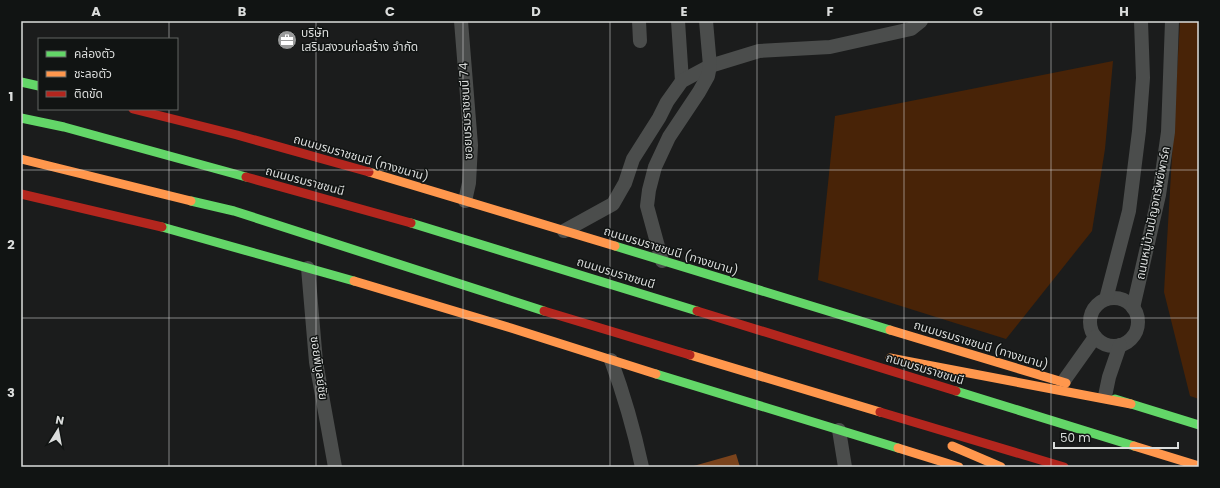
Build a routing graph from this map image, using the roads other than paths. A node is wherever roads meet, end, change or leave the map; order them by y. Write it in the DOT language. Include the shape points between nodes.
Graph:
graph roads {
  1 [pos="460,21"];
  2 [pos="639,21"];
  3 [pos="678,21"];
  4 [pos="706,21"];
  5 [pos="920,21"];
  6 [pos="1141,21"];
  7 [pos="1172,21"];
  8 [pos="640,41"];
  9 [pos="710,66"];
  10 [pos="682,81"];
  11 [pos="21,82"];
  12 [pos="38,86"];
  13 [pos="137,110"];
  14 [pos="21,118"];
  15 [pos="21,158"];
  16 [pos="633,159"];
  17 [pos="655,167"];
  18 [pos="21,194"];
  19 [pos="465,201"];
  20 [pos="564,231"];
  21 [pos="662,261"];
  22 [pos="308,268"];
  23 [pos="1106,299"];
  24 [pos="1133,308"];
  25 [pos="777,335"];
  26 [pos="1095,337"];
  27 [pos="1120,345"];
  28 [pos="861,352"];
  29 [pos="883,356"];
  30 [pos="611,360"];
  31 [pos="1063,382"];
  32 [pos="818,393"];
  33 [pos="1105,396"];
  34 [pos="1131,404"];
  35 [pos="1199,425"];
  36 [pos="840,430"];
  37 [pos="932,437"];
  38 [pos="946,443"];
  39 [pos="1199,466"];
  40 [pos="335,467"];
  41 [pos="642,467"];
  42 [pos="844,467"];
  43 [pos="959,467"];
  44 [pos="1001,467"];
  45 [pos="1064,467"];
  1 -- 19 [label="street, ซอยบรมราชชนนี 74" via="471,145 469,183"];
  2 -- 8 [label="street"];
  3 -- 10 [label="street"];
  4 -- 9 [label="street"];
  5 -- 9 [label="street" via="911,29 830,47 759,51"];
  6 -- 23 [label="street, ถนนหมู่บ้านปัญจทรัพย์พาร์ค" via="1143,78 1129,211"];
  7 -- 24 [label="street, ถนนหมู่บ้านปัญจทรัพย์พาร์ค" via="1168,132 1159,195"];
  9 -- 10 [label="street"];
  9 -- 17 [label="street" via="708,76 669,137"];
  10 -- 16 [label="street"];
  11 -- 12 [label="main road"];
  13 -- 19 [label="main road, ถนนบรมราชชนนี (ทางขนาน)" via="296,151"];
  14 -- 25 [label="main road, ถนนบรมราชชนนี" via="64,127 419,225"];
  15 -- 32 [label="main road" via="234,211 501,298"];
  16 -- 17 [label="street"];
  16 -- 20 [label="street" via="625,183 613,204"];
  17 -- 21 [label="street" via="647,206"];
  18 -- 22 [label="main road" via="158,226"];
  19 -- 20 [label="main road, ถนนบรมราชชนนี (ทางขนาน)"];
  20 -- 21 [label="main road, ถนนบรมราชชนนี (ทางขนาน)"];
  21 -- 31 [label="main road, ถนนบรมราชชนนี (ทางขนาน)"];
  22 -- 30 [label="main road"];
  22 -- 40 [label="street, ซอยพิบูลย์ชัย" via="316,362"];
  23 -- 24 [label="street" via="1126,301"];
  23 -- 26 [label="street" via="1092,311 1091,329"];
  24 -- 27 [label="street, ถนนหมู่บ้านปัญจทรัพย์พาร์ค" via="1138,326 1129,341"];
  25 -- 28 [label="main road"];
  25 -- 39 [label="main road, ถนนบรมราชชนนี"];
  26 -- 27 [label="street" via="1111,346"];
  26 -- 31 [label="street"];
  27 -- 33 [label="street"];
  29 -- 34 [label="main road"];
  30 -- 36 [label="main road"];
  30 -- 41 [label="street" via="625,397"];
  31 -- 33 [label="main road, ถนนบรมราชชนนี (ทางขนาน)"];
  32 -- 37 [label="main road"];
  32 -- 45 [label="main road"];
  33 -- 34 [label="main road, ถนนบรมราชชนนี (ทางขนาน)"];
  34 -- 35 [label="main road, ถนนบรมราชชนนี (ทางขนาน)"];
  36 -- 42 [label="street"];
  36 -- 43 [label="main road"];
  38 -- 44 [label="main road"];
}
